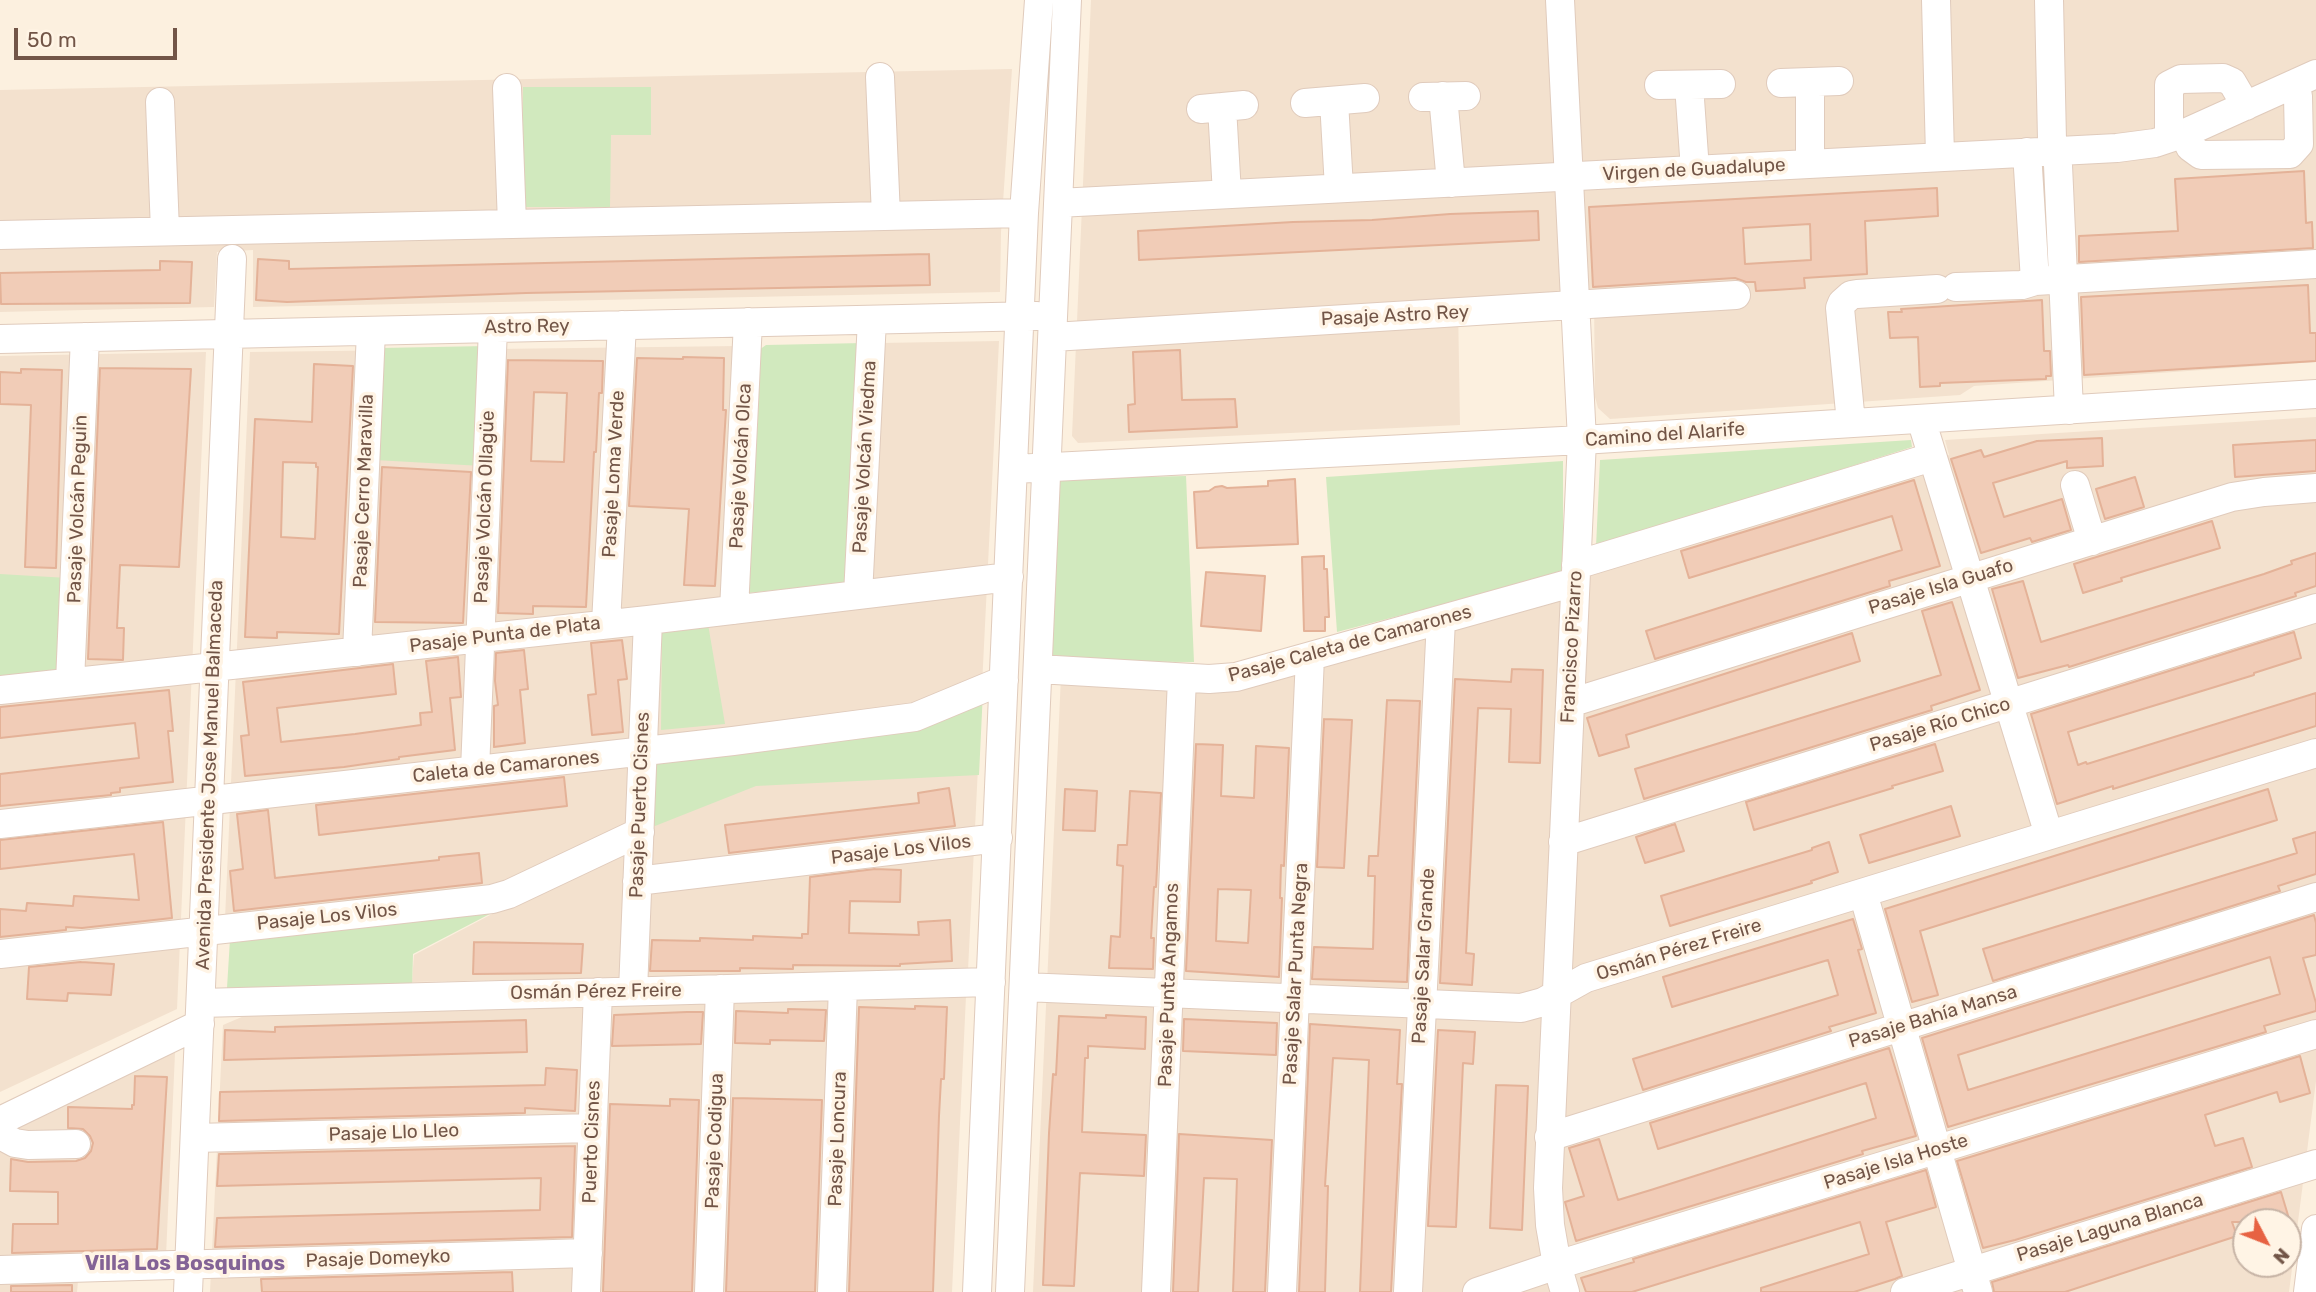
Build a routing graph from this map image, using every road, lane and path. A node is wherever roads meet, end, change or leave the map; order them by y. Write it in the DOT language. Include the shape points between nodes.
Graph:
graph roads {
  1 [pos="1039,0"];
  2 [pos="1068,0"];
  3 [pos="1560,0"];
  4 [pos="1936,0"];
  5 [pos="2049,0"];
  6 [pos="880,77"];
  7 [pos="2304,79"];
  8 [pos="1839,81"];
  9 [pos="1810,82"];
  10 [pos="1781,83"];
  11 [pos="1721,84"];
  12 [pos="1659,85"];
  13 [pos="1689,85"];
  14 [pos="507,89"];
  15 [pos="1444,96"];
  16 [pos="1365,98"];
  17 [pos="1334,101"];
  18 [pos="160,102"];
  19 [pos="1305,103"];
  20 [pos="2246,106"];
  21 [pos="1222,107"];
  22 [pos="2180,135"];
  23 [pos="2054,151"];
  24 [pos="2027,152"];
  25 [pos="1940,156"];
  26 [pos="1810,163"];
  27 [pos="1695,170"];
  28 [pos="1570,177"];
  29 [pos="1451,183"];
  30 [pos="1339,188"];
  31 [pos="1227,194"];
  32 [pos="1058,203"];
  33 [pos="1024,214"];
  34 [pos="886,216"];
  35 [pos="512,224"];
  36 [pos="165,231"];
  37 [pos="0,234"];
  38 [pos="232,259"];
  39 [pos="2316,264"];
  40 [pos="2064,280"];
  41 [pos="2035,281"];
  42 [pos="1737,295"];
  43 [pos="1576,305"];
  44 [pos="1021,316"];
  45 [pos="872,320"];
  46 [pos="748,322"];
  47 [pos="622,325"];
  48 [pos="1053,326"];
  49 [pos="493,328"];
  50 [pos="371,331"];
  51 [pos="228,334"];
  52 [pos="85,337"];
  53 [pos="0,339"];
  54 [pos="2316,394"];
  55 [pos="2069,410"];
  56 [pos="1921,419"];
  57 [pos="1852,423"];
  58 [pos="1582,440"];
  59 [pos="1932,457"];
  60 [pos="1048,467"];
  61 [pos="1014,469"];
  62 [pos="2075,485"];
  63 [pos="2316,488"];
  64 [pos="2092,541"];
  65 [pos="1576,573"];
  66 [pos="1009,577"];
  67 [pos="1970,578"];
  68 [pos="858,595"];
  69 [pos="2316,608"];
  70 [pos="734,610"];
  71 [pos="648,620"];
  72 [pos="1441,620"];
  73 [pos="606,623"];
  74 [pos="480,638"];
  75 [pos="357,652"];
  76 [pos="1310,657"];
  77 [pos="215,665"];
  78 [pos="1038,669"];
  79 [pos="1182,678"];
  80 [pos="1004,680"];
  81 [pos="70,682"];
  82 [pos="0,690"];
  83 [pos="1570,703"];
  84 [pos="2008,704"];
  85 [pos="642,751"];
  86 [pos="2316,753"];
  87 [pos="475,770"];
  88 [pos="210,800"];
  89 [pos="0,824"];
  90 [pos="640,832"];
  91 [pos="2049,835"];
  92 [pos="998,838"];
  93 [pos="1563,842"];
  94 [pos="637,881"];
  95 [pos="1863,893"];
  96 [pos="2316,897"];
  97 [pos="204,930"];
  98 [pos="0,954"];
  99 [pos="991,982"];
  100 [pos="843,986"];
  101 [pos="1024,987"];
  102 [pos="720,989"];
  103 [pos="633,991"];
  104 [pos="598,992"];
  105 [pos="1168,993"];
  106 [pos="1555,995"];
  107 [pos="1295,999"];
  108 [pos="1421,1005"];
  109 [pos="200,1014"];
  110 [pos="1902,1027"];
  111 [pos="2316,1034"];
  112 [pos="0,1121"];
  113 [pos="592,1128"];
  114 [pos="0,1135"];
  115 [pos="1549,1137"];
  116 [pos="195,1138"];
  117 [pos="76,1144"];
  118 [pos="1937,1149"];
  119 [pos="2316,1164"];
  120 [pos="2316,1229"];
  121 [pos="588,1253"];
  122 [pos="1557,1265"];
  123 [pos="0,1270"];
  124 [pos="189,1278"];
  125 [pos="1975,1282"];
  126 [pos="586,1292"];
  127 [pos="709,1292"];
  128 [pos="832,1292"];
  129 [pos="977,1292"];
  130 [pos="1010,1292"];
  131 [pos="1156,1292"];
  132 [pos="1282,1292"];
  133 [pos="1408,1292"];
  134 [pos="1477,1292"];
  135 [pos="1565,1292"];
  136 [pos="1905,1292"];
  137 [pos="2308,1292"];
  1 -- 33 [label="street"];
  2 -- 32 [label="street"];
  3 -- 28 [label="street, Francisco Pizarro"];
  4 -- 25 [label="street"];
  5 -- 23 [label="street"];
  6 -- 34 [label="street"];
  7 -- 20 [label="street, Virgen de Guadalupe"];
  7 -- 22 [label="street" via="2298,96 2299,144 2290,154 2201,155"];
  8 -- 9 [label="street"];
  9 -- 10 [label="street"];
  9 -- 26 [label="street"];
  11 -- 13 [label="street"];
  12 -- 13 [label="street"];
  13 -- 27 [label="street"];
  14 -- 35 [label="street"];
  15 -- 29 [label="street"];
  16 -- 17 [label="street"];
  17 -- 19 [label="street"];
  17 -- 30 [label="street"];
  18 -- 36 [label="street"];
  20 -- 22 [label="street, Virgen de Guadalupe"];
  20 -- 22 [label="street" via="2232,82 2223,78 2181,79 2169,85 2169,128"];
  21 -- 31 [label="street"];
  22 -- 23 [label="street, Virgen de Guadalupe" via="2118,148"];
  23 -- 24 [label="street, Virgen de Guadalupe"];
  23 -- 40 [label="street"];
  24 -- 25 [label="street, Virgen de Guadalupe"];
  24 -- 41 [label="street"];
  25 -- 26 [label="street, Virgen de Guadalupe"];
  26 -- 27 [label="street, Virgen de Guadalupe"];
  27 -- 28 [label="street, Virgen de Guadalupe"];
  28 -- 29 [label="street, Virgen de Guadalupe"];
  28 -- 43 [label="street, Francisco Pizarro"];
  29 -- 30 [label="street, Virgen de Guadalupe"];
  30 -- 31 [label="street, Virgen de Guadalupe"];
  31 -- 32 [label="street, Virgen de Guadalupe"];
  32 -- 48 [label="street"];
  33 -- 34 [label="street"];
  33 -- 44 [label="street"];
  34 -- 35 [label="street"];
  35 -- 36 [label="street"];
  36 -- 37 [label="street"];
  38 -- 51 [label="street, Avenida Presidente Jose Manuel Balmaceda"];
  39 -- 40 [label="street"];
  40 -- 41 [label="street"];
  40 -- 55 [label="street"];
  41 -- 57 [label="street" via="1851,295 1840,308"];
  42 -- 43 [label="street, Pasaje Astro Rey"];
  43 -- 48 [label="street, Pasaje Astro Rey"];
  43 -- 58 [label="street, Francisco Pizarro"];
  44 -- 45 [label="street, Astro Rey"];
  44 -- 48 [label="street, Astro Rey"];
  44 -- 61 [label="street"];
  45 -- 46 [label="street, Astro Rey"];
  45 -- 68 [label="street, Pasaje Volcán Viedma"];
  46 -- 47 [label="street, Astro Rey"];
  46 -- 70 [label="street, Pasaje Volcán Olca"];
  47 -- 49 [label="street, Astro Rey"];
  47 -- 73 [label="street, Pasaje Loma Verde"];
  48 -- 60 [label="street"];
  49 -- 50 [label="street, Astro Rey"];
  49 -- 74 [label="street, Pasaje Volcán Ollagüe"];
  50 -- 51 [label="street, Astro Rey"];
  50 -- 75 [label="street, Pasaje Cerro Maravilla"];
  51 -- 52 [label="street, Astro Rey"];
  51 -- 77 [label="street, Avenida Presidente Jose Manuel Balmaceda"];
  52 -- 53 [label="street, Astro Rey"];
  52 -- 81 [label="street, Pasaje Volcán Peguin"];
  54 -- 55 [label="street, Camino del Alarife"];
  55 -- 56 [label="street, Camino del Alarife"];
  56 -- 57 [label="street, Camino del Alarife"];
  56 -- 59 [label="street"];
  57 -- 58 [label="street, Camino del Alarife"];
  58 -- 60 [label="street, Camino del Alarife"];
  58 -- 65 [label="street, Francisco Pizarro"];
  59 -- 65 [label="street, Pasaje Caleta de Camarones"];
  59 -- 67 [label="street"];
  60 -- 61 [label="street, Camino del Alarife"];
  60 -- 78 [label="street"];
  61 -- 66 [label="street"];
  62 -- 64 [label="street"];
  63 -- 64 [label="street, Pasaje Isla Guafo" via="2232,497"];
  64 -- 67 [label="street, Pasaje Isla Guafo"];
  65 -- 72 [label="street, Pasaje Caleta de Camarones"];
  65 -- 83 [label="street, Francisco Pizarro"];
  66 -- 68 [label="street, Pasaje Punta de Plata"];
  66 -- 80 [label="street"];
  67 -- 83 [label="street, Pasaje Isla Guafo"];
  67 -- 84 [label="street"];
  68 -- 70 [label="street, Pasaje Punta de Plata"];
  69 -- 84 [label="street, Pasaje Río Chico"];
  70 -- 71 [label="street, Pasaje Punta de Plata"];
  71 -- 73 [label="street, Pasaje Punta de Plata"];
  71 -- 85 [label="street, Pasaje Puerto Cisnes"];
  72 -- 76 [label="street, Pasaje Caleta de Camarones"];
  72 -- 108 [label="street, Pasaje Salar Grande"];
  73 -- 74 [label="street, Pasaje Punta de Plata"];
  74 -- 75 [label="street, Pasaje Punta de Plata"];
  74 -- 87 [label="street, Pasaje Volcán Ollagüe"];
  75 -- 77 [label="street, Pasaje Punta de Plata"];
  76 -- 79 [label="street, Pasaje Caleta de Camarones" via="1236,677"];
  76 -- 107 [label="street, Pasaje Salar Punta Negra"];
  77 -- 81 [label="street, Pasaje Punta de Plata"];
  77 -- 88 [label="street, Avenida Presidente Jose Manuel Balmaceda"];
  78 -- 79 [label="street, Pasaje Caleta de Camarones"];
  78 -- 101 [label="street"];
  79 -- 105 [label="street, Pasaje Punta Angamos"];
  80 -- 85 [label="street, Caleta de Camarones" via="915,717"];
  80 -- 92 [label="street"];
  81 -- 82 [label="street, Pasaje Punta de Plata"];
  83 -- 93 [label="street, Francisco Pizarro"];
  84 -- 91 [label="street"];
  84 -- 93 [label="street, Pasaje Río Chico"];
  85 -- 87 [label="street, Caleta de Camarones"];
  85 -- 90 [label="street, Pasaje Puerto Cisnes"];
  86 -- 91 [label="street, Osmán Pérez Freire"];
  87 -- 88 [label="street, Caleta de Camarones"];
  88 -- 89 [label="street, Caleta de Camarones"];
  88 -- 97 [label="street, Avenida Presidente Jose Manuel Balmaceda"];
  90 -- 94 [label="street, Pasaje Puerto Cisnes"];
  90 -- 97 [label="street, Pasaje Los Vilos" via="492,899"];
  91 -- 95 [label="street, Osmán Pérez Freire"];
  92 -- 94 [label="street, Pasaje Los Vilos"];
  92 -- 99 [label="street"];
  93 -- 106 [label="street, Francisco Pizarro"];
  94 -- 103 [label="street, Pasaje Puerto Cisnes"];
  95 -- 106 [label="street, Osmán Pérez Freire" via="1586,978"];
  95 -- 110 [label="street"];
  96 -- 110 [label="street, Pasaje Bahía Mansa"];
  97 -- 98 [label="street, Pasaje Los Vilos"];
  97 -- 109 [label="street, Avenida Presidente Jose Manuel Balmaceda"];
  99 -- 100 [label="street, Osmán Pérez Freire"];
  99 -- 129 [label="street"];
  100 -- 102 [label="street, Osmán Pérez Freire"];
  100 -- 128 [label="street, Pasaje Loncura"];
  101 -- 105 [label="street, Osmán Pérez Freire"];
  101 -- 130 [label="street"];
  102 -- 103 [label="street, Osmán Pérez Freire"];
  102 -- 127 [label="street, Pasaje Codigua"];
  103 -- 104 [label="street, Osmán Pérez Freire"];
  104 -- 109 [label="street, Osmán Pérez Freire"];
  104 -- 113 [label="street, Puerto Cisnes"];
  105 -- 107 [label="street, Osmán Pérez Freire"];
  105 -- 131 [label="street, Pasaje Punta Angamos"];
  106 -- 108 [label="street, Osmán Pérez Freire" via="1510,1009"];
  106 -- 115 [label="street, Francisco Pizarro"];
  107 -- 108 [label="street, Osmán Pérez Freire"];
  107 -- 132 [label="street, Pasaje Salar Punta Negra"];
  108 -- 133 [label="street, Pasaje Salar Grande"];
  109 -- 112 [label="street, Osmán Pérez Freire"];
  109 -- 116 [label="street, Avenida Presidente Jose Manuel Balmaceda"];
  110 -- 115 [label="street, Pasaje Bahía Mansa"];
  110 -- 118 [label="street"];
  111 -- 118 [label="street, Pasaje Isla Hoste"];
  113 -- 116 [label="street, Pasaje Llo Lleo"];
  113 -- 121 [label="street, Puerto Cisnes"];
  114 -- 117 [label="street" via="28,1145"];
  115 -- 122 [label="street, Francisco Pizarro" via="1548,1205"];
  116 -- 124 [label="street, Avenida Presidente Jose Manuel Balmaceda"];
  118 -- 122 [label="street, Pasaje Isla Hoste"];
  118 -- 125 [label="street"];
  119 -- 125 [label="street, Pasaje Laguna Blanca"];
  120 -- 137 [label="street"];
  121 -- 124 [label="street, Pasaje Domeyko"];
  121 -- 126 [label="street, Puerto Cisnes"];
  122 -- 134 [label="street, Pasaje Isla Hoste"];
  122 -- 135 [label="street, Francisco Pizarro"];
  123 -- 124 [label="street, Pasaje Domeyko"];
  125 -- 136 [label="street, Pasaje Laguna Blanca"];
}
